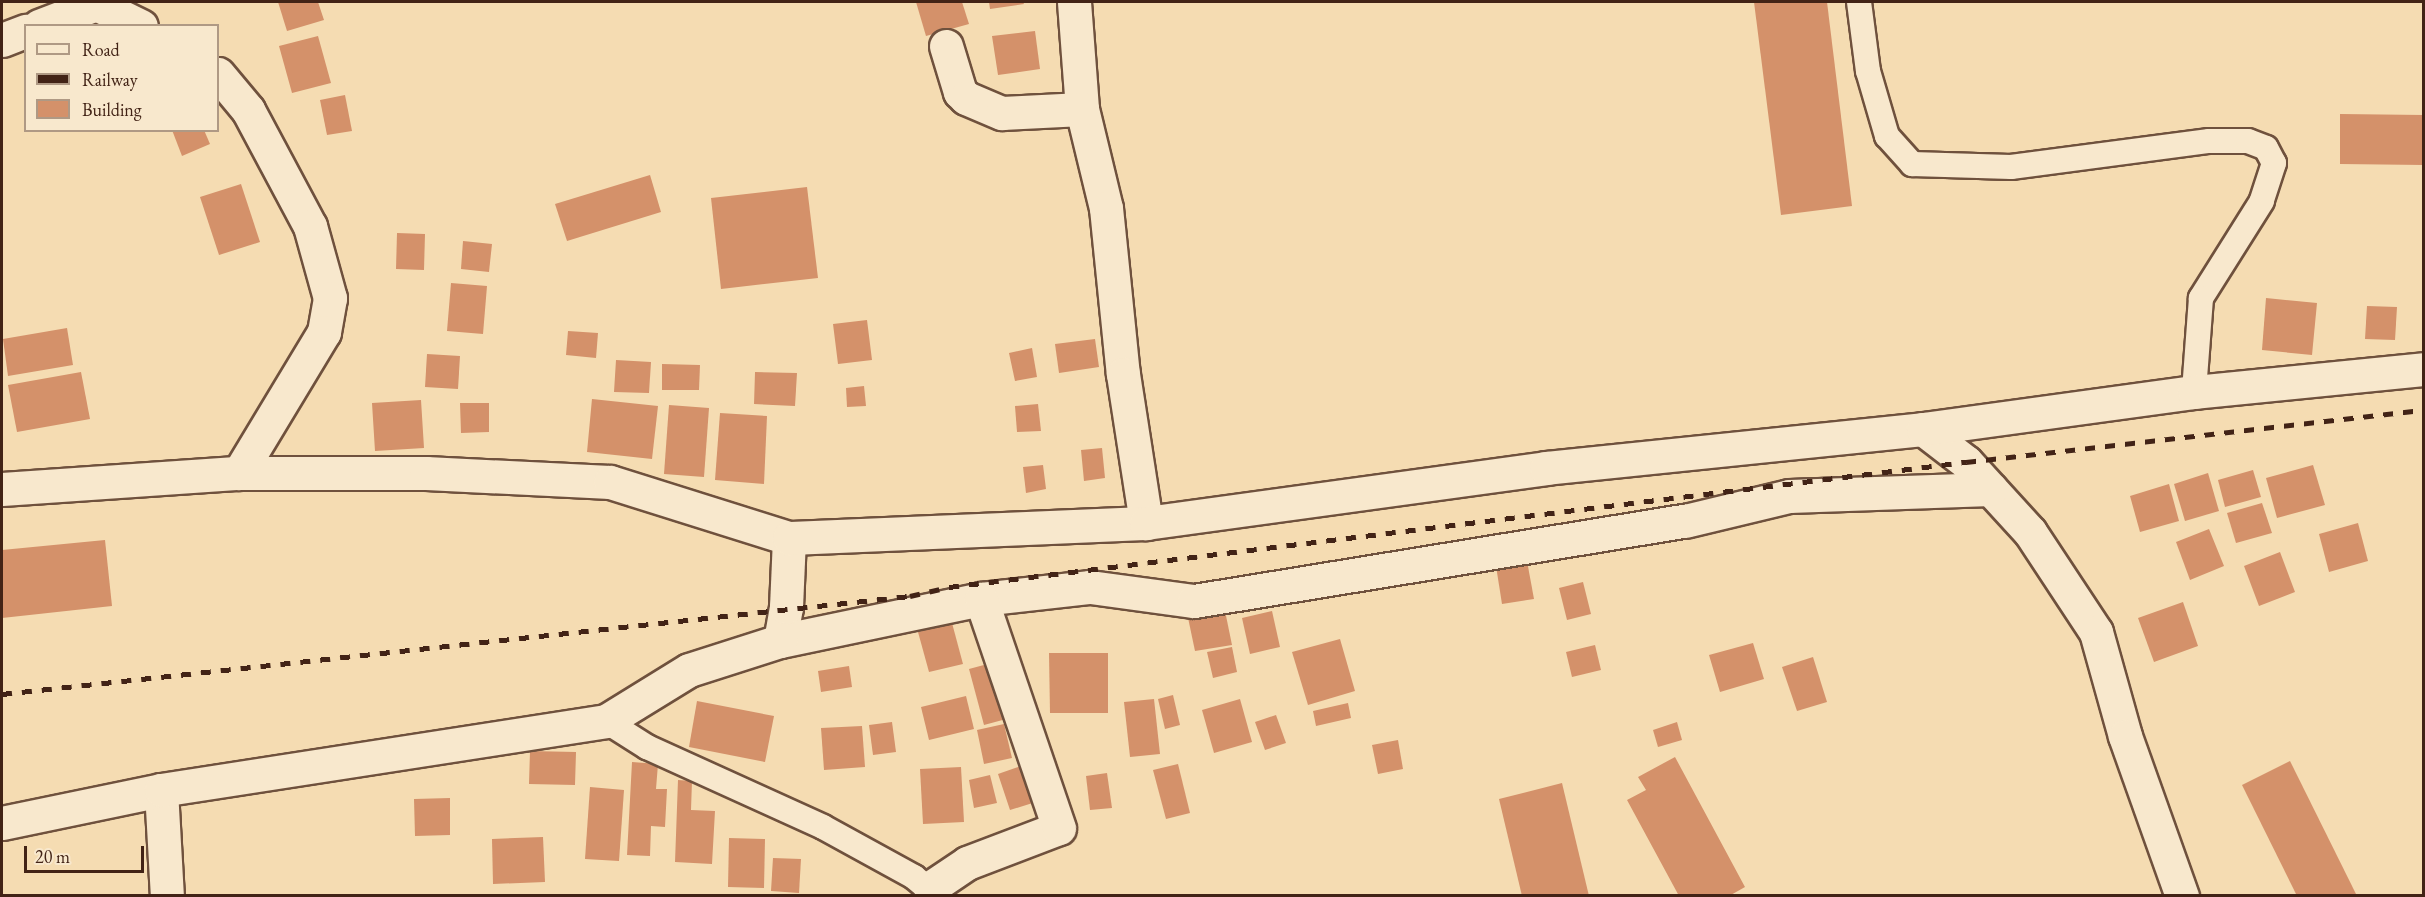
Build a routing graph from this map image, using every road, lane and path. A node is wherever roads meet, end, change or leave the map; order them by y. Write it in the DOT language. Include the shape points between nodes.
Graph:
graph roads {
  1 [pos="1074,2"];
  2 [pos="1858,2"];
  3 [pos="99,3"];
  4 [pos="44,24"];
  5 [pos="137,24"];
  6 [pos="24,32"];
  7 [pos="2,40"];
  8 [pos="946,46"];
  9 [pos="219,75"];
  10 [pos="1082,109"];
  11 [pos="2424,369"];
  12 [pos="2194,392"];
  13 [pos="1923,429"];
  14 [pos="239,473"];
  15 [pos="2,489"];
  16 [pos="1991,489"];
  17 [pos="1146,523"];
  18 [pos="789,537"];
  19 [pos="981,599"];
  20 [pos="780,641"];
  21 [pos="606,721"];
  22 [pos="161,790"];
  23 [pos="2,823"];
  24 [pos="933,892"];
  25 [pos="167,896"];
  26 [pos="2182,896"];
  1 -- 10 [label="street"];
  2 -- 12 [label="lane" via="1868,71 1887,136 1912,164 2011,167 2209,141 2248,141 2266,148 2274,162 2262,201 2201,298"];
  3 -- 4 [label="street"];
  3 -- 5 [label="street"];
  6 -- 7 [label="street"];
  8 -- 10 [label="street" via="960,92 966,98 1002,113"];
  9 -- 14 [label="street" via="248,110 310,226 330,298 324,332"];
  10 -- 17 [label="street" via="1106,208 1123,374"];
  11 -- 12 [label="street"];
  12 -- 13 [label="street"];
  13 -- 16 [label="street" via="1966,462"];
  13 -- 17 [label="street" via="1546,468"];
  14 -- 15 [label="street"];
  14 -- 18 [label="street" via="426,473 610,482"];
  16 -- 19 [label="street" via="1789,496 1684,521 1194,601 1090,587"];
  16 -- 26 [label="street" via="2057,568 2096,632 2125,736"];
  17 -- 18 [label="street"];
  18 -- 20 [label="street" via="786,607"];
  19 -- 20 [label="street"];
  19 -- 24 [label="street" via="1059,828 967,863"];
  20 -- 21 [label="street" via="689,670"];
  21 -- 22 [label="street"];
  21 -- 24 [label="lane" via="646,747 823,827"];
  22 -- 23 [label="street"];
  22 -- 25 [label="street"];
}
